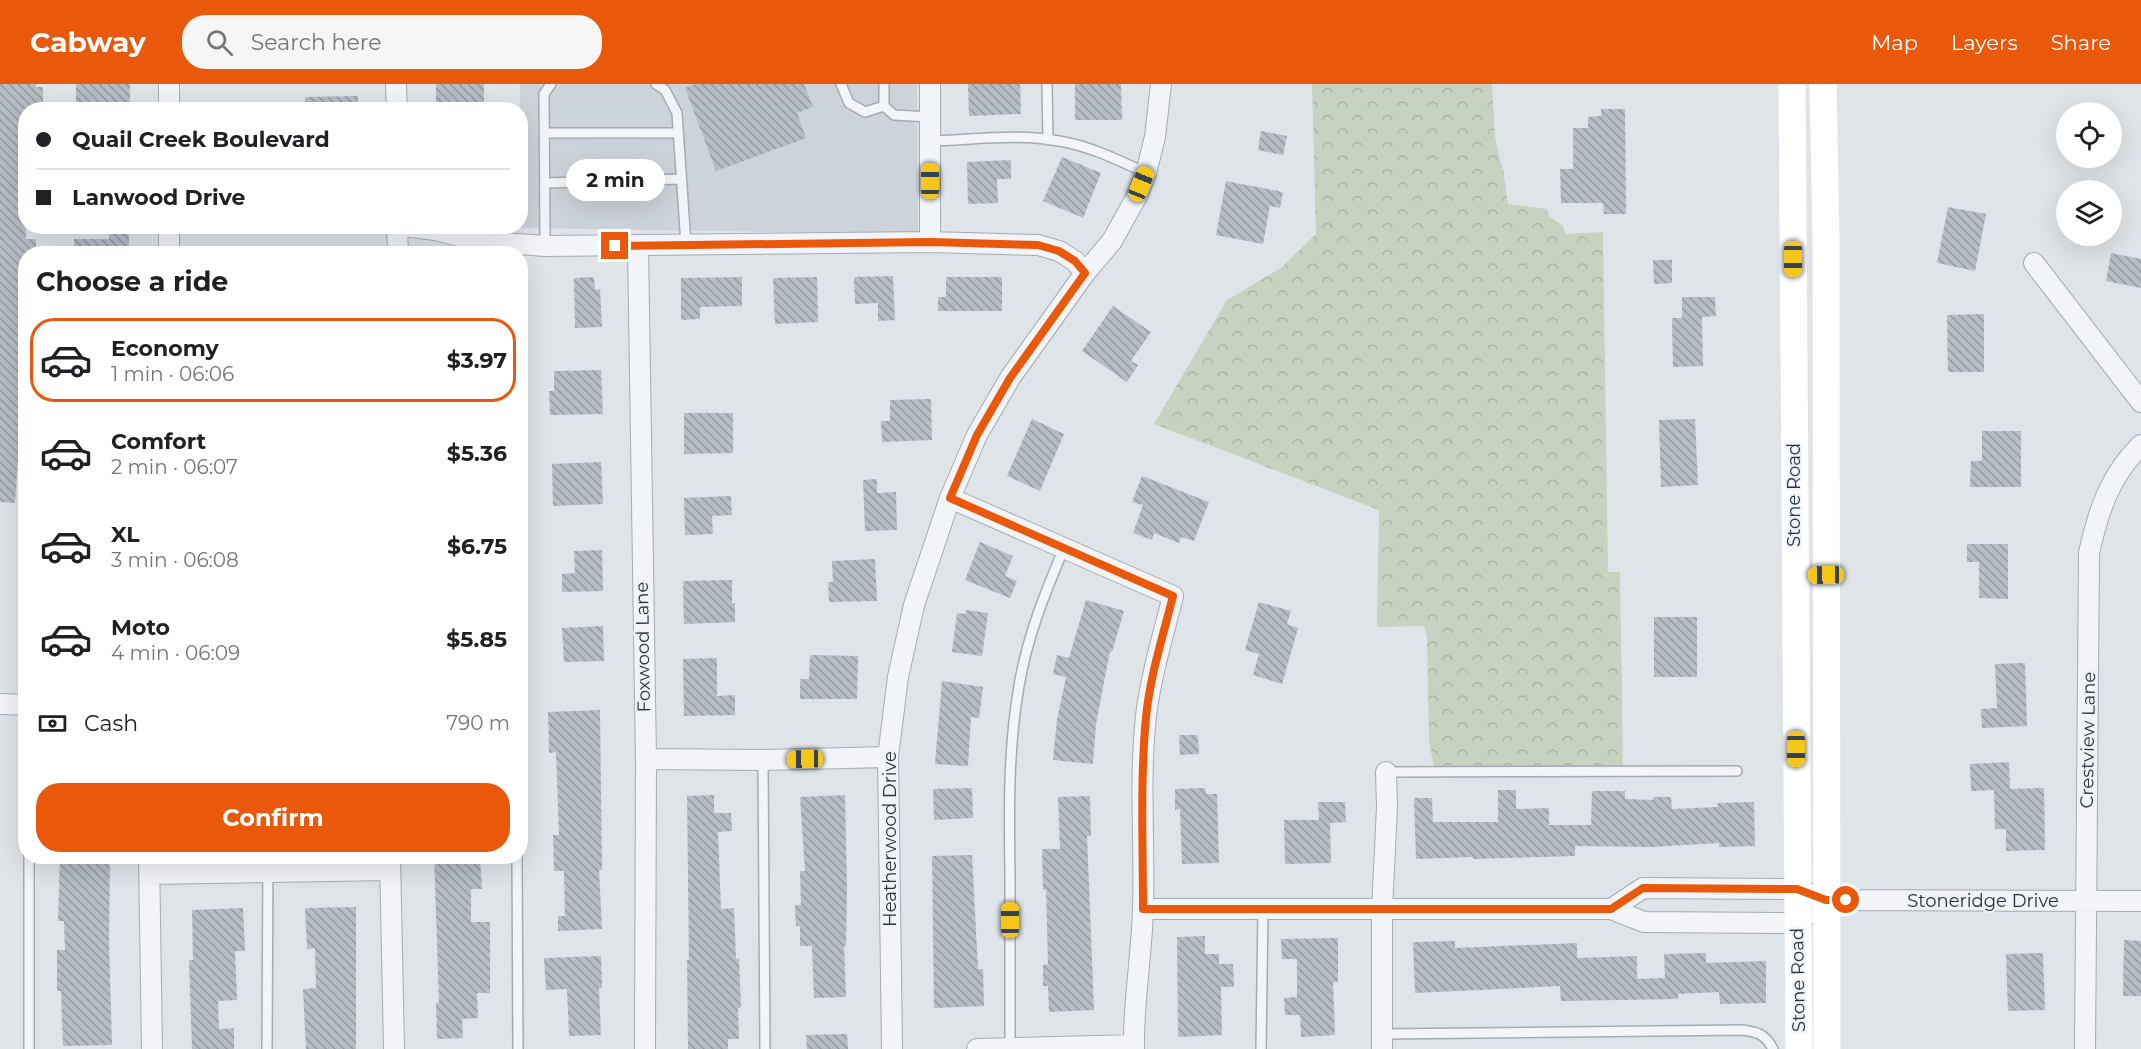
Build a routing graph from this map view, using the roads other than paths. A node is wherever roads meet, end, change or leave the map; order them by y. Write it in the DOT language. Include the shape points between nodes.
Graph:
graph roads {
  1 [pos="169,84"];
  2 [pos="396,84"];
  3 [pos="551,84"];
  4 [pos="656,84"];
  5 [pos="841,84"];
  6 [pos="884,84"];
  7 [pos="930,84"];
  8 [pos="1047,84"];
  9 [pos="1161,84"];
  10 [pos="1792,84"];
  11 [pos="1823,84"];
  12 [pos="169,102"];
  13 [pos="397,102"];
  14 [pos="884,106"];
  15 [pos="930,117"];
  16 [pos="544,133"];
  17 [pos="678,133"];
  18 [pos="1048,140"];
  19 [pos="930,141"];
  20 [pos="1146,172"];
  21 [pos="681,179"];
  22 [pos="545,183"];
  23 [pos="451,234"];
  24 [pos="930,242"];
  25 [pos="686,245"];
  26 [pos="545,246"];
  27 [pos="638,246"];
  28 [pos="2034,263"];
  29 [pos="1085,273"];
  30 [pos="2141,402"];
  31 [pos="2141,445"];
  32 [pos="950,498"];
  33 [pos="1064,548"];
  34 [pos="1795,575"];
  35 [pos="1826,575"];
  36 [pos="0,705"];
  37 [pos="18,705"];
  38 [pos="888,758"];
  39 [pos="646,759"];
  40 [pos="763,760"];
  41 [pos="1737,771"];
  42 [pos="1386,772"];
  43 [pos="29,864"];
  44 [pos="268,864"];
  45 [pos="390,864"];
  46 [pos="517,864"];
  47 [pos="149,865"];
  48 [pos="1797,889"];
  49 [pos="1826,900"];
  50 [pos="2086,901"];
  51 [pos="2141,901"];
  52 [pos="1143,909"];
  53 [pos="1611,909"];
  54 [pos="1263,910"];
  55 [pos="1382,910"];
  56 [pos="1797,923"];
  57 [pos="1382,1042"];
  58 [pos="1134,1047"];
  59 [pos="29,1049"];
  60 [pos="152,1049"];
  61 [pos="267,1049"];
  62 [pos="394,1049"];
  63 [pos="518,1049"];
  64 [pos="645,1049"];
  65 [pos="765,1049"];
  66 [pos="892,1049"];
  67 [pos="976,1049"];
  68 [pos="1010,1049"];
  69 [pos="1262,1049"];
  70 [pos="1773,1049"];
  71 [pos="1799,1049"];
  72 [pos="1827,1049"];
  73 [pos="2085,1049"];
  1 -- 12 [label="street"];
  2 -- 13 [label="street"];
  3 -- 16 [label="lane" via="544,94"];
  4 -- 17 [label="lane" via="665,90 677,113"];
  5 -- 14 [label="lane" via="849,103 865,112"];
  6 -- 14 [label="lane"];
  7 -- 15 [label="street"];
  8 -- 18 [label="lane"];
  9 -- 20 [label="street, Heatherwood Drive"];
  10 -- 34 [label="main road, Stone Road"];
  11 -- 35 [label="main road, Stone Road"];
  14 -- 15 [label="lane" via="894,115"];
  15 -- 19 [label="street"];
  16 -- 17 [label="lane"];
  16 -- 22 [label="lane"];
  17 -- 21 [label="lane"];
  18 -- 19 [label="lane"];
  18 -- 20 [label="lane" via="1096,150"];
  19 -- 24 [label="street"];
  20 -- 29 [label="street, Heatherwood Drive" via="1112,241"];
  21 -- 22 [label="lane"];
  21 -- 25 [label="lane"];
  22 -- 26 [label="lane"];
  23 -- 26 [label="street" via="477,241"];
  24 -- 25 [label="street"];
  24 -- 29 [label="street" via="1038,245 1059,251"];
  25 -- 27 [label="street"];
  26 -- 27 [label="street"];
  27 -- 39 [label="street, Foxwood Lane"];
  28 -- 30 [label="street"];
  29 -- 32 [label="street, Heatherwood Drive" via="1010,378 977,435"];
  31 -- 50 [label="street, Crestview Lane" via="2106,494 2089,553"];
  32 -- 33 [label="street"];
  32 -- 38 [label="street, Heatherwood Drive" via="914,604 898,677"];
  33 -- 52 [label="street" via="1173,596 1146,717"];
  33 -- 68 [label="lane" via="1039,605 1019,685 1013,731 1008,826"];
  34 -- 35 [label="main road"];
  34 -- 48 [label="main road, Stone Road"];
  35 -- 49 [label="main road, Stone Road"];
  36 -- 37 [label="street"];
  38 -- 40 [label="street"];
  38 -- 66 [label="street, Heatherwood Drive"];
  39 -- 40 [label="street"];
  39 -- 64 [label="street, Foxwood Lane"];
  40 -- 65 [label="lane"];
  41 -- 42 [label="lane"];
  42 -- 55 [label="street"];
  43 -- 59 [label="lane"];
  44 -- 47 [label="street"];
  44 -- 61 [label="lane"];
  45 -- 62 [label="street"];
  46 -- 63 [label="lane"];
  47 -- 60 [label="street"];
  48 -- 49 [label="street"];
  48 -- 53 [label="street" via="1643,888"];
  48 -- 56 [label="main road, Stone Road"];
  49 -- 50 [label="street, Stoneridge Drive"];
  49 -- 56 [label="street"];
  49 -- 72 [label="main road, Stone Road"];
  50 -- 51 [label="street, Stoneridge Drive"];
  50 -- 73 [label="street, Crestview Lane"];
  52 -- 54 [label="street"];
  52 -- 58 [label="street"];
  53 -- 55 [label="street"];
  53 -- 56 [label="street" via="1644,922"];
  54 -- 55 [label="street"];
  54 -- 69 [label="lane"];
  55 -- 57 [label="street"];
  56 -- 71 [label="main road, Stone Road"];
  57 -- 70 [label="lane" via="1742,1030 1758,1032"];
  58 -- 68 [label="street"];
  67 -- 68 [label="street"];
}
